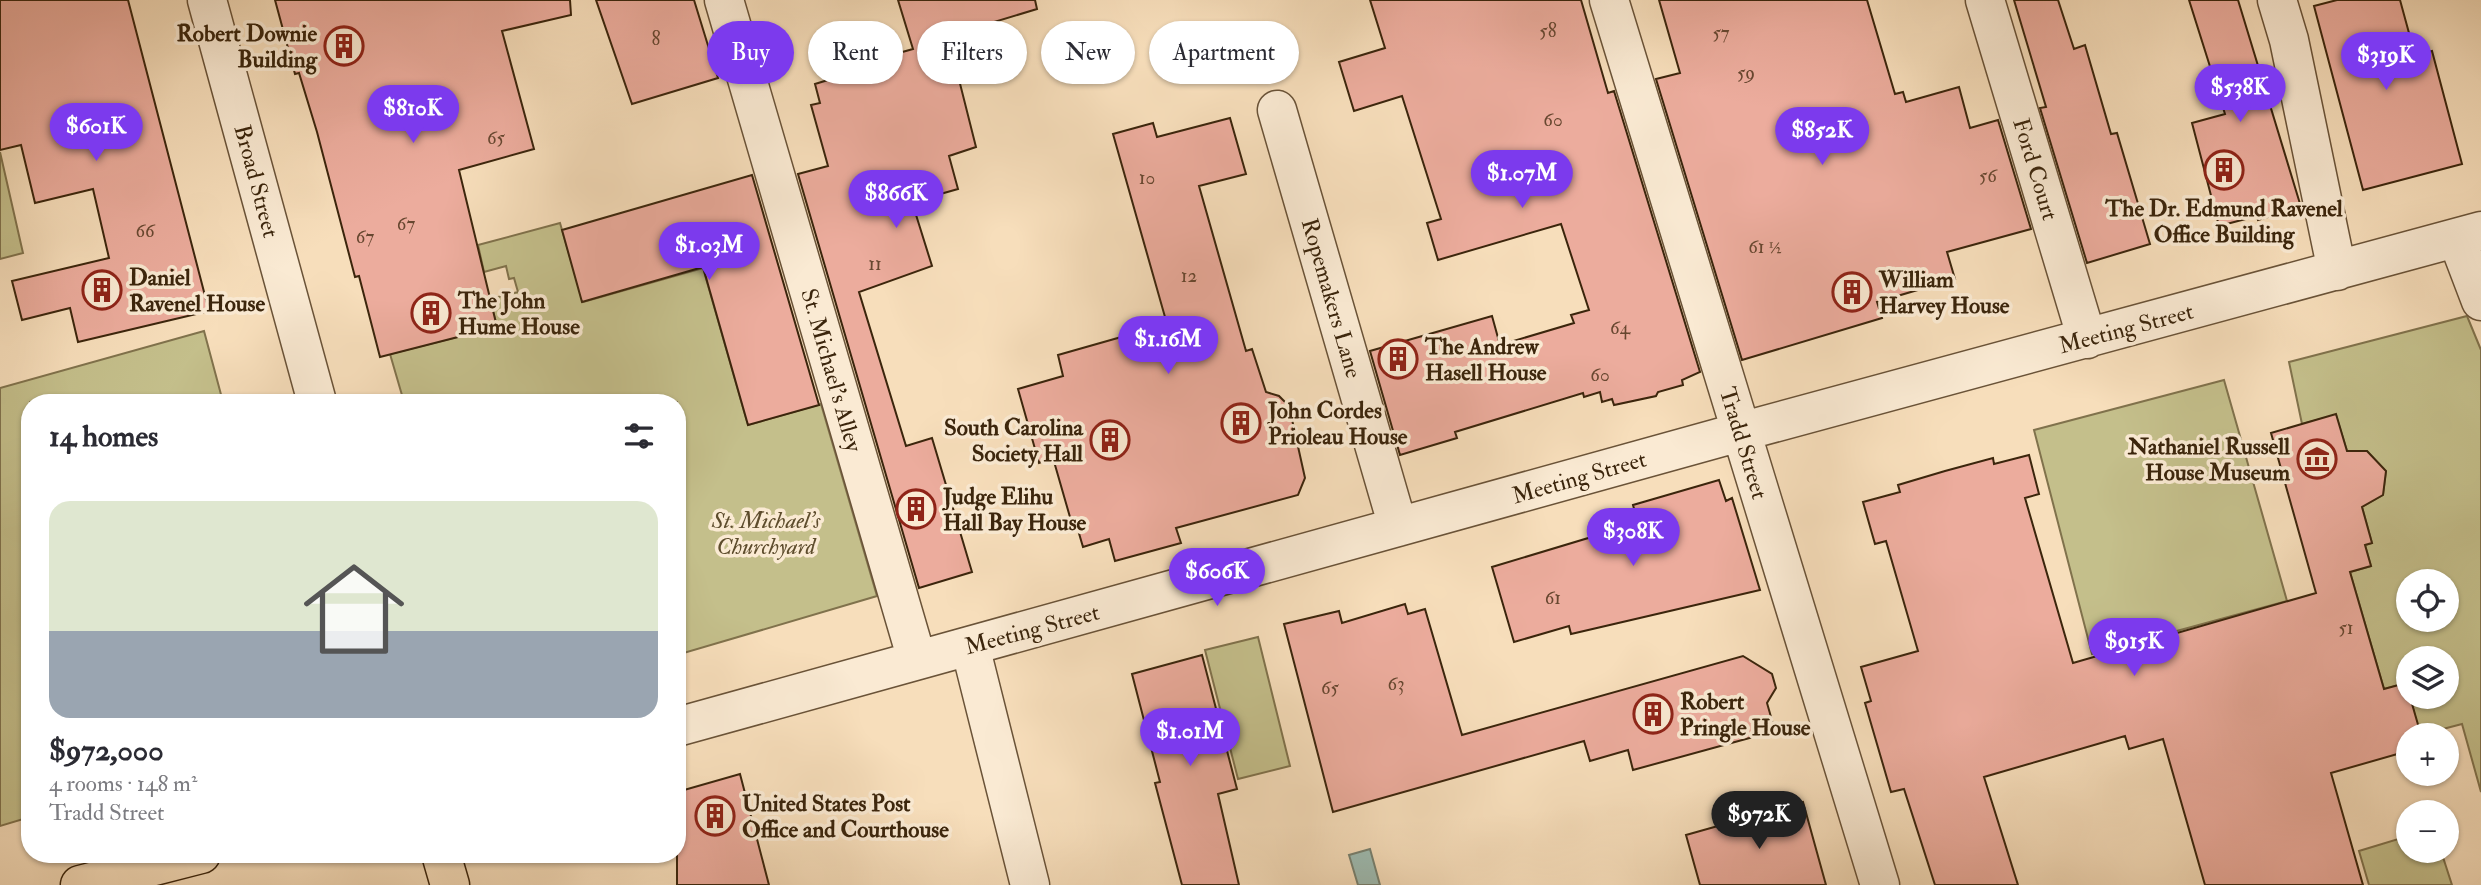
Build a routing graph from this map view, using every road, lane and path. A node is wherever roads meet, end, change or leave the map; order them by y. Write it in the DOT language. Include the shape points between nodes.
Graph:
graph roads {
  1 [pos="208,0"];
  2 [pos="724,0"];
  3 [pos="1609,0"];
  4 [pos="1985,0"];
  5 [pos="2277,0"];
  6 [pos="1277,110"];
  7 [pos="2469,235"];
  8 [pos="2337,271"];
  9 [pos="2481,301"];
  10 [pos="2087,339"];
  11 [pos="315,394"];
  12 [pos="1740,432"];
  13 [pos="1398,527"];
  14 [pos="970,646"];
  15 [pos="917,660"];
  16 [pos="686,724"];
  17 [pos="178,863"];
  18 [pos="444,863"];
  19 [pos="141,878"];
  20 [pos="80,885"];
  21 [pos="450,885"];
  22 [pos="1030,885"];
  23 [pos="1880,885"];
  1 -- 11 [label="street, Broad Street"];
  2 -- 15 [label="street, St. Michael's Alley"];
  3 -- 12 [label="street, Tradd Street"];
  4 -- 10 [label="street, Ford Court"];
  5 -- 8 [label="street"];
  6 -- 13 [label="street, Ropemakers Lane"];
  7 -- 8 [label="street, Meeting Street"];
  7 -- 9 [label="street"];
  8 -- 10 [label="street, Meeting Street"];
  10 -- 12 [label="street, Meeting Street"];
  12 -- 13 [label="street, Meeting Street"];
  12 -- 23 [label="street, Tradd Street"];
  13 -- 14 [label="street, Meeting Street"];
  14 -- 15 [label="street, Meeting Street"];
  14 -- 22 [label="street"];
  15 -- 16 [label="street, Meeting Street"];
  17 -- 19 [label="main road"];
  18 -- 21 [label="main road"];
  19 -- 20 [label="main road"];
}
